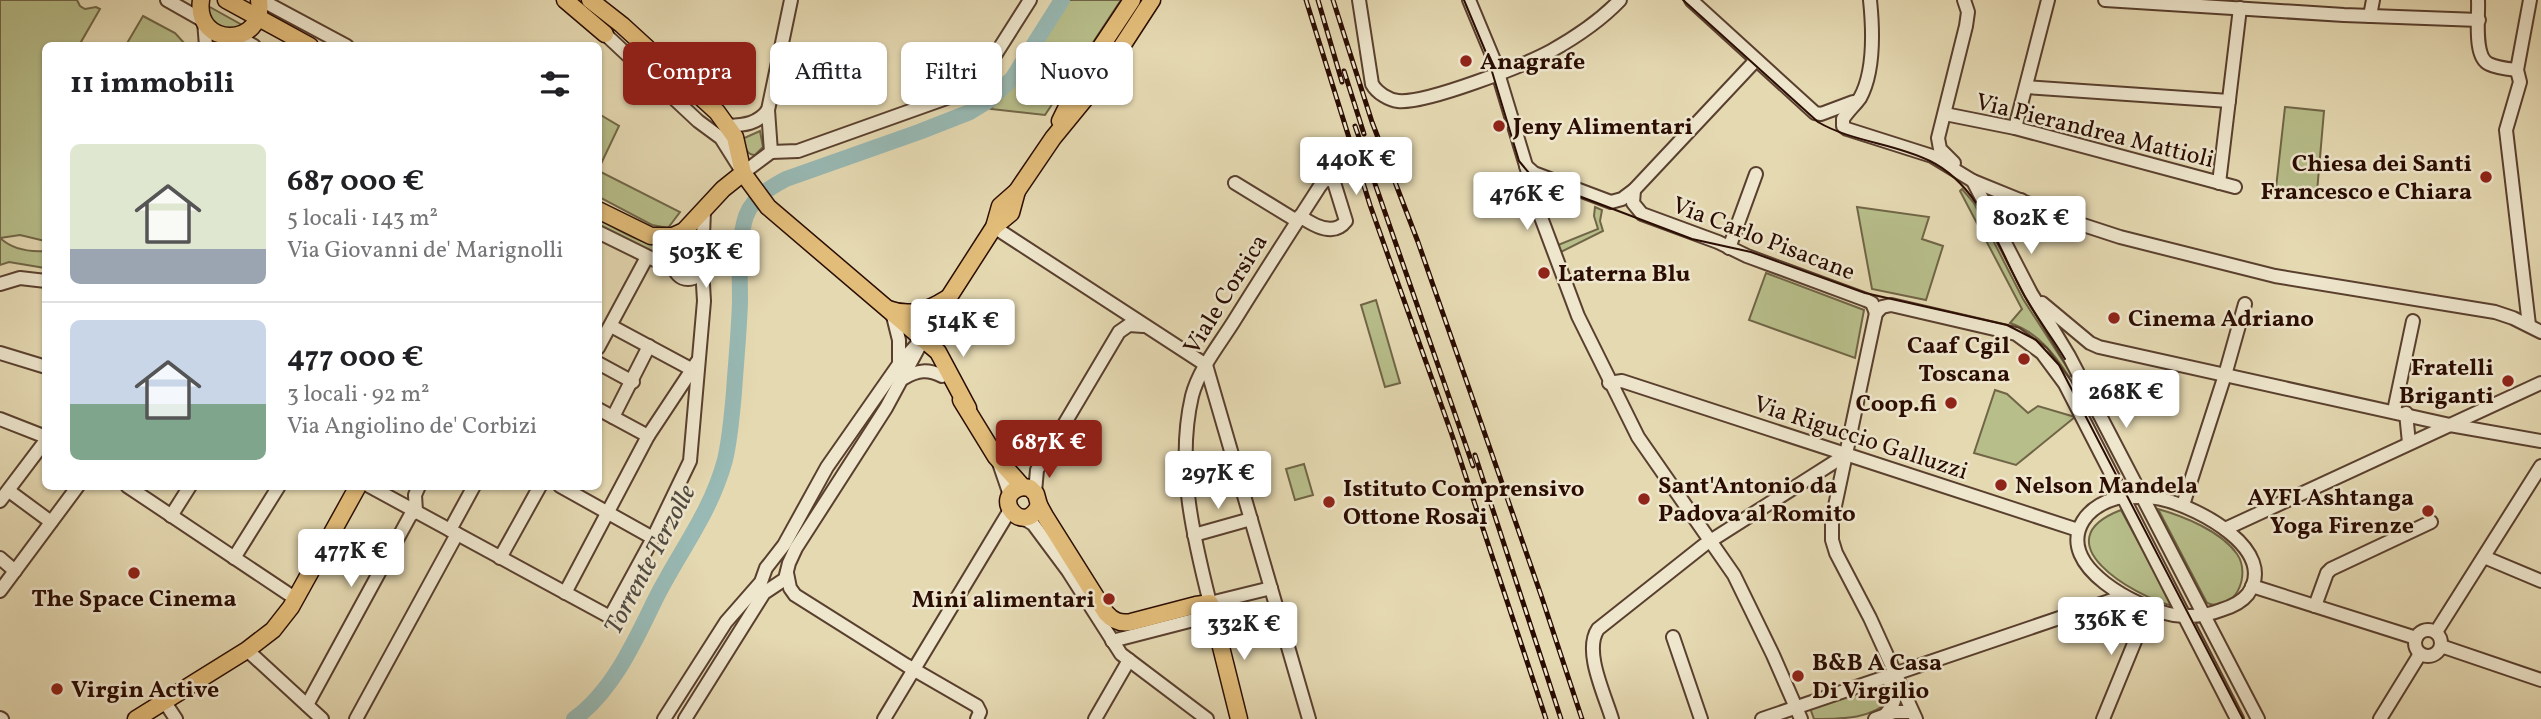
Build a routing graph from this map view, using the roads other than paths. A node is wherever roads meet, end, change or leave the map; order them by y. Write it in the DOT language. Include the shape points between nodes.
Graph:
graph roads {
  1 [pos="167,0"];
  2 [pos="201,0"];
  3 [pos="208,0"];
  4 [pos="226,0"];
  5 [pos="565,0"];
  6 [pos="590,0"];
  7 [pos="792,0"];
  8 [pos="1030,0"];
  9 [pos="1132,0"];
  10 [pos="1152,0"];
  11 [pos="1359,0"];
  12 [pos="1469,0"];
  13 [pos="1620,0"];
  14 [pos="1691,0"];
  15 [pos="1870,0"];
  16 [pos="1964,0"];
  17 [pos="2048,0"];
  18 [pos="2105,0"];
  19 [pos="2373,0"];
  20 [pos="2478,0"];
  21 [pos="2530,0"];
  22 [pos="2240,8"];
  23 [pos="258,10"];
  24 [pos="2370,16"];
  25 [pos="2479,20"];
  26 [pos="204,21"];
  27 [pos="618,22"];
  28 [pos="602,40"];
  29 [pos="232,41"];
  30 [pos="206,42"];
  31 [pos="287,42"];
  32 [pos="304,42"];
  33 [pos="337,42"];
  34 [pos="1756,60"];
  35 [pos="2517,70"];
  36 [pos="1498,74"];
  37 [pos="2026,84"];
  38 [pos="2229,97"];
  39 [pos="1857,101"];
  40 [pos="768,113"];
  41 [pos="1945,114"];
  42 [pos="721,126"];
  43 [pos="2015,128"];
  44 [pos="1052,138"];
  45 [pos="1938,138"];
  46 [pos="771,152"];
  47 [pos="1919,152"];
  48 [pos="1527,166"];
  49 [pos="1756,174"];
  50 [pos="747,180"];
  51 [pos="1972,180"];
  52 [pos="1235,183"];
  53 [pos="2219,183"];
  54 [pos="2235,187"];
  55 [pos="1634,190"];
  56 [pos="2021,200"];
  57 [pos="602,211"];
  58 [pos="704,211"];
  59 [pos="688,227"];
  60 [pos="995,227"];
  61 [pos="602,234"];
  62 [pos="2001,235"];
  63 [pos="1729,248"];
  64 [pos="681,254"];
  65 [pos="647,257"];
  66 [pos="702,265"];
  67 [pos="675,270"];
  68 [pos="42,281"];
  69 [pos="0,284"];
  70 [pos="2031,293"];
  71 [pos="948,297"];
  72 [pos="2245,303"];
  73 [pos="887,310"];
  74 [pos="1876,313"];
  75 [pos="2413,321"];
  76 [pos="2529,325"];
  77 [pos="611,326"];
  78 [pos="1149,328"];
  79 [pos="2541,332"];
  80 [pos="922,339"];
  81 [pos="602,341"];
  82 [pos="649,346"];
  83 [pos="0,353"];
  84 [pos="899,364"];
  85 [pos="602,365"];
  86 [pos="694,365"];
  87 [pos="1206,365"];
  88 [pos="42,366"];
  89 [pos="2225,375"];
  90 [pos="942,376"];
  91 [pos="904,378"];
  92 [pos="633,382"];
  93 [pos="2541,383"];
  94 [pos="1612,388"];
  95 [pos="1194,391"];
  96 [pos="1216,396"];
  97 [pos="968,408"];
  98 [pos="602,411"];
  99 [pos="2400,412"];
  100 [pos="613,416"];
  101 [pos="0,419"];
  102 [pos="2450,425"];
  103 [pos="648,436"];
  104 [pos="42,437"];
  105 [pos="2541,441"];
  106 [pos="2409,443"];
  107 [pos="42,445"];
  108 [pos="1847,454"];
  109 [pos="2541,466"];
  110 [pos="2536,483"];
  111 [pos="75,490"];
  112 [pos="134,490"];
  113 [pos="187,490"];
  114 [pos="276,490"];
  115 [pos="356,490"];
  116 [pos="377,490"];
  117 [pos="417,490"];
  118 [pos="472,490"];
  119 [pos="538,490"];
  120 [pos="567,490"];
  121 [pos="5,496"];
  122 [pos="2122,498"];
  123 [pos="2143,498"];
  124 [pos="1023,501"];
  125 [pos="2183,505"];
  126 [pos="416,511"];
  127 [pos="608,513"];
  128 [pos="171,516"];
  129 [pos="1251,519"];
  130 [pos="51,522"];
  131 [pos="2431,522"];
  132 [pos="2225,529"];
  133 [pos="2078,530"];
  134 [pos="454,532"];
  135 [pos="1194,534"];
  136 [pos="653,538"];
  137 [pos="1711,540"];
  138 [pos="0,558"];
  139 [pos="234,558"];
  140 [pos="500,558"];
  141 [pos="2484,558"];
  142 [pos="768,566"];
  143 [pos="15,570"];
  144 [pos="787,571"];
  145 [pos="2541,581"];
  146 [pos="778,584"];
  147 [pos="2252,586"];
  148 [pos="1271,588"];
  149 [pos="0,591"];
  150 [pos="565,593"];
  151 [pos="2123,596"];
  152 [pos="296,598"];
  153 [pos="2315,606"];
  154 [pos="2149,607"];
  155 [pos="1212,609"];
  156 [pos="2205,614"];
  157 [pos="2184,616"];
  158 [pos="1120,623"];
  159 [pos="2435,632"];
  160 [pos="1673,637"];
  161 [pos="2416,638"];
  162 [pos="1112,641"];
  163 [pos="2441,646"];
  164 [pos="247,650"];
  165 [pos="2420,654"];
  166 [pos="1129,660"];
  167 [pos="914,670"];
  168 [pos="1891,674"];
  169 [pos="2541,680"];
  170 [pos="164,701"];
  171 [pos="307,705"];
  172 [pos="1798,713"];
  173 [pos="1914,715"];
  174 [pos="1881,717"];
  175 [pos="136,719"];
  176 [pos="176,719"];
  177 [pos="322,719"];
  178 [pos="356,719"];
  179 [pos="664,719"];
  180 [pos="685,719"];
  181 [pos="884,719"];
  182 [pos="977,719"];
  183 [pos="1095,719"];
  184 [pos="1207,719"];
  185 [pos="1239,719"];
  186 [pos="1309,719"];
  187 [pos="1612,719"];
  188 [pos="1701,719"];
  189 [pos="1762,719"];
  190 [pos="2103,719"];
  191 [pos="2237,719"];
  192 [pos="2258,719"];
  193 [pos="2380,719"];
  1 -- 26 [label="street"];
  2 -- 26 [label="main road"];
  3 -- 23 [label="main road"];
  4 -- 23 [label="main road"];
  5 -- 28 [label="main road"];
  6 -- 27 [label="main road"];
  7 -- 40 [label="street"];
  8 -- 46 [label="street" via="992,60 956,95 798,151"];
  9 -- 44 [label="main road" via="1074,90"];
  10 -- 44 [label="main road" via="1098,83"];
  11 -- 36 [label="street" via="1376,91 1398,101 1409,100"];
  12 -- 36 [label="street"];
  13 -- 36 [label="street" via="1563,44"];
  14 -- 34 [label="street"];
  15 -- 39 [label="street" via="1871,57"];
  16 -- 41 [label="street" via="1966,26"];
  17 -- 37 [label="street"];
  18 -- 22 [label="street"];
  19 -- 24 [label="street"];
  20 -- 25 [label="street"];
  21 -- 35 [label="street"];
  22 -- 24 [label="street"];
  22 -- 38 [label="street"];
  23 -- 29 [label="main road"];
  23 -- 31 [label="main road"];
  23 -- 32 [label="main road"];
  23 -- 33 [label="street"];
  24 -- 25 [label="street"];
  25 -- 35 [label="street" via="2478,46 2483,59 2490,65"];
  26 -- 29 [label="main road"];
  26 -- 30 [label="street"];
  27 -- 28 [label="main road"];
  27 -- 42 [label="main road" via="703,98"];
  28 -- 42 [label="street"];
  34 -- 39 [label="street" via="1819,114"];
  34 -- 55 [label="street"];
  35 -- 76 [label="street" via="2519,86 2507,130"];
  36 -- 48 [label="street"];
  37 -- 38 [label="street"];
  37 -- 43 [label="street"];
  38 -- 53 [label="street"];
  39 -- 47 [label="street" via="1843,119 1844,127"];
  40 -- 42 [label="street" via="745,125"];
  40 -- 46 [label="street"];
  41 -- 43 [label="street, Via Pierandrea Mattioli"];
  41 -- 45 [label="street"];
  42 -- 50 [label="main road" via="737,144"];
  43 -- 53 [label="street, Via Pierandrea Mattioli"];
  44 -- 60 [label="main road" via="1017,191 1000,206"];
  45 -- 47 [label="street"];
  45 -- 51 [label="street" via="1942,152"];
  46 -- 50 [label="street"];
  47 -- 51 [label="street"];
  48 -- 55 [label="street" via="1539,175 1608,201 1622,199"];
  48 -- 94 [label="street" via="1561,275"];
  49 -- 63 [label="street"];
  50 -- 58 [label="main road" via="723,189"];
  50 -- 73 [label="main road" via="768,207"];
  51 -- 56 [label="street"];
  51 -- 62 [label="street"];
  52 -- 87 [label="street, Viale Corsica" via="1298,219"];
  53 -- 54 [label="street, Via Pierandrea Mattioli"];
  55 -- 63 [label="street, Via Carlo Pisacane" via="1633,203 1642,214"];
  56 -- 62 [label="street" via="2000,208"];
  56 -- 76 [label="street" via="2120,237 2234,267 2496,312"];
  57 -- 59 [label="main road" via="657,237 678,234"];
  58 -- 59 [label="main road"];
  58 -- 66 [label="street"];
  59 -- 64 [label="street" via="696,235"];
  60 -- 71 [label="main road"];
  60 -- 78 [label="street"];
  61 -- 65 [label="street"];
  62 -- 70 [label="street"];
  63 -- 74 [label="street, Via Carlo Pisacane" via="1866,300"];
  64 -- 65 [label="street"];
  64 -- 66 [label="street" via="695,253"];
  64 -- 67 [label="street"];
  65 -- 67 [label="street"];
  65 -- 77 [label="street"];
  66 -- 67 [label="street" via="697,276 688,279"];
  66 -- 86 [label="street" via="704,301"];
  68 -- 69 [label="street" via="19,278"];
  70 -- 89 [label="street" via="2099,347"];
  70 -- 123 [label="street"];
  71 -- 73 [label="main road" via="916,312"];
  71 -- 80 [label="main road"];
  72 -- 89 [label="street"];
  73 -- 80 [label="main road"];
  73 -- 84 [label="street" via="899,337"];
  74 -- 108 [label="street"];
  74 -- 122 [label="street" via="1893,306 2006,330 2033,345 2055,369"];
  75 -- 99 [label="street"];
  76 -- 79 [label="street"];
  77 -- 81 [label="street"];
  77 -- 82 [label="street"];
  78 -- 87 [label="street"];
  78 -- 124 [label="street" via="1133,324 1119,332"];
  80 -- 84 [label="street"];
  80 -- 90 [label="main road"];
  80 -- 91 [label="street"];
  80 -- 97 [label="main road" via="943,359"];
  82 -- 86 [label="street"];
  82 -- 92 [label="street"];
  83 -- 88 [label="street"];
  84 -- 142 [label="street" via="820,478"];
  85 -- 92 [label="street"];
  86 -- 103 [label="street"];
  86 -- 136 [label="street" via="690,461"];
  87 -- 95 [label="street, Viale Corsica"];
  87 -- 96 [label="street"];
  89 -- 99 [label="street"];
  89 -- 125 [label="street"];
  90 -- 91 [label="street" via="922,371"];
  90 -- 97 [label="main road"];
  91 -- 144 [label="street" via="796,548"];
  92 -- 100 [label="street"];
  93 -- 102 [label="street"];
  94 -- 108 [label="street, Via Riguccio Galluzzi" via="1617,380 1632,384"];
  94 -- 137 [label="street" via="1638,437"];
  95 -- 96 [label="street, Viale Corsica" via="1208,389"];
  95 -- 135 [label="street, Viale Corsica" via="1186,475"];
  96 -- 129 [label="street"];
  97 -- 124 [label="main road"];
  98 -- 100 [label="street"];
  99 -- 102 [label="street"];
  99 -- 106 [label="street"];
  100 -- 103 [label="street"];
  101 -- 104 [label="street"];
  102 -- 105 [label="street"];
  102 -- 106 [label="street"];
  103 -- 127 [label="street"];
  106 -- 132 [label="street"];
  107 -- 121 [label="street"];
  108 -- 133 [label="street, Via Riguccio Galluzzi"];
  108 -- 137 [label="street"];
  108 -- 168 [label="street" via="1831,527 1833,545"];
  109 -- 110 [label="street"];
  110 -- 141 [label="street"];
  111 -- 130 [label="street"];
  112 -- 128 [label="street"];
  113 -- 128 [label="street"];
  114 -- 139 [label="street"];
  115 -- 152 [label="main road"];
  116 -- 126 [label="street"];
  117 -- 126 [label="street"];
  118 -- 134 [label="street"];
  119 -- 140 [label="street"];
  120 -- 127 [label="street"];
  121 -- 130 [label="street"];
  122 -- 123 [label="street"];
  122 -- 133 [label="street" via="2094,508"];
  122 -- 157 [label="street"];
  123 -- 125 [label="street"];
  123 -- 156 [label="street"];
  124 -- 158 [label="main road" via="1106,613"];
  124 -- 162 [label="street" via="1033,524"];
  124 -- 167 [label="street"];
  125 -- 132 [label="street"];
  126 -- 134 [label="street"];
  126 -- 171 [label="street"];
  127 -- 136 [label="street"];
  127 -- 150 [label="street"];
  128 -- 139 [label="street"];
  129 -- 135 [label="street"];
  129 -- 148 [label="street"];
  130 -- 143 [label="street"];
  131 -- 153 [label="street" via="2331,569"];
  132 -- 147 [label="street" via="2248,553"];
  133 -- 151 [label="street" via="2078,545 2089,568"];
  134 -- 140 [label="street"];
  134 -- 178 [label="street"];
  135 -- 155 [label="street, Viale Corsica"];
  136 -- 150 [label="street" via="610,617"];
  137 -- 172 [label="street" via="1747,600"];
  137 -- 187 [label="street" via="1596,632 1592,654"];
  138 -- 143 [label="street"];
  139 -- 152 [label="street"];
  140 -- 150 [label="street"];
  141 -- 145 [label="street"];
  141 -- 159 [label="street"];
  142 -- 144 [label="street" via="781,563"];
  142 -- 146 [label="street" via="767,580"];
  142 -- 179 [label="street"];
  143 -- 149 [label="street"];
  144 -- 146 [label="street"];
  144 -- 167 [label="street" via="795,595"];
  146 -- 180 [label="street" via="757,602"];
  147 -- 153 [label="street"];
  147 -- 156 [label="street" via="2240,602"];
  148 -- 155 [label="street"];
  148 -- 186 [label="street"];
  151 -- 154 [label="street"];
  151 -- 168 [label="street"];
  152 -- 164 [label="main road" via="277,626"];
  153 -- 161 [label="street"];
  154 -- 157 [label="street"];
  154 -- 190 [label="street"];
  155 -- 158 [label="main road" via="1196,605"];
  155 -- 162 [label="street"];
  155 -- 185 [label="main road, Viale Corsica"];
  156 -- 157 [label="street"];
  156 -- 192 [label="street"];
  157 -- 191 [label="street"];
  158 -- 162 [label="street"];
  159 -- 161 [label="street" via="2425,630"];
  159 -- 163 [label="street"];
  160 -- 188 [label="street"];
  161 -- 165 [label="street"];
  162 -- 166 [label="street"];
  163 -- 165 [label="street" via="2432,655"];
  163 -- 169 [label="street"];
  164 -- 170 [label="main road"];
  164 -- 171 [label="street"];
  165 -- 193 [label="street"];
  166 -- 183 [label="street"];
  166 -- 184 [label="street"];
  167 -- 181 [label="street"];
  167 -- 182 [label="street" via="977,706"];
  168 -- 172 [label="street"];
  168 -- 173 [label="street"];
  168 -- 174 [label="street" via="1895,704"];
  170 -- 175 [label="main road"];
  170 -- 176 [label="street"];
  171 -- 177 [label="street"];
  172 -- 189 [label="street"];
  173 -- 174 [label="street" via="1902,710"];
}
